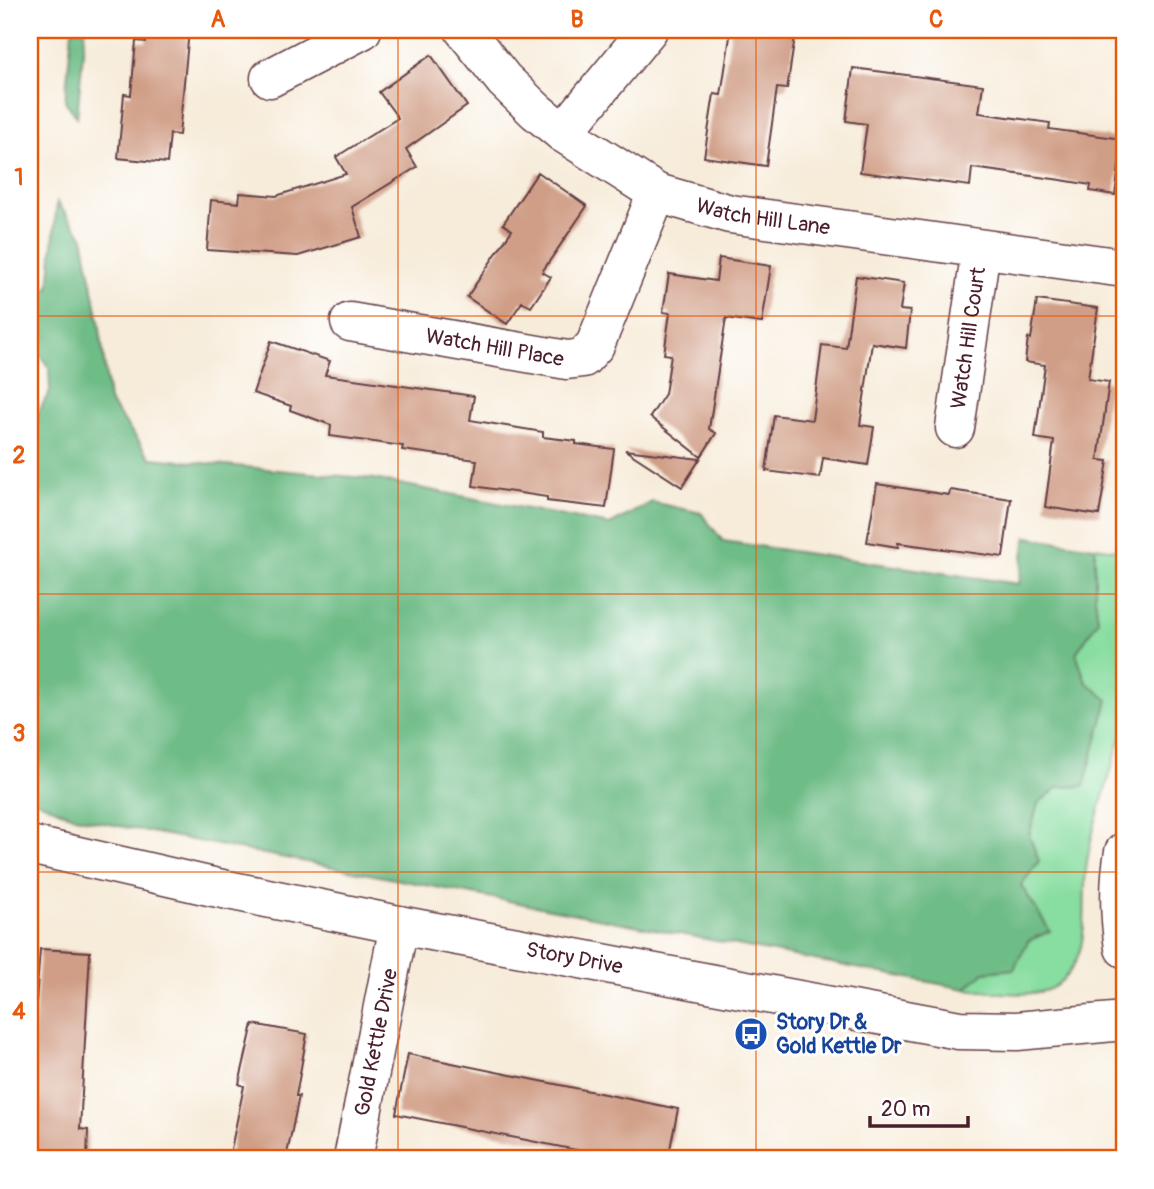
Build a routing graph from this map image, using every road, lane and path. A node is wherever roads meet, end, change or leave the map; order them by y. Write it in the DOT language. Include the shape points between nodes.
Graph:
graph roads {
  1 [pos="362,30"];
  2 [pos="464,30"];
  3 [pos="648,30"];
  4 [pos="271,78"];
  5 [pos="563,132"];
  6 [pos="657,193"];
  7 [pos="981,249"];
  8 [pos="1124,268"];
  9 [pos="351,322"];
  10 [pos="955,428"];
  11 [pos="30,845"];
  12 [pos="1124,852"];
  13 [pos="398,925"];
  14 [pos="1124,948"];
  15 [pos="1124,1021"];
  16 [pos="353,1159"];
  1 -- 4 [label="street"];
  2 -- 5 [label="street, Watch Hill Lane" via="504,79"];
  3 -- 5 [label="street"];
  5 -- 6 [label="street, Watch Hill Lane"];
  6 -- 7 [label="street, Watch Hill Lane" via="730,214"];
  6 -- 9 [label="street, Watch Hill Place" via="595,345 583,358 567,360"];
  7 -- 8 [label="street, Watch Hill Lane"];
  7 -- 10 [label="street, Watch Hill Court"];
  11 -- 13 [label="street, Story Drive"];
  12 -- 14 [label="street" via="1118,903"];
  13 -- 15 [label="street, Story Drive" via="959,1030 1017,1031"];
  13 -- 16 [label="street, Gold Kettle Drive"];
}
